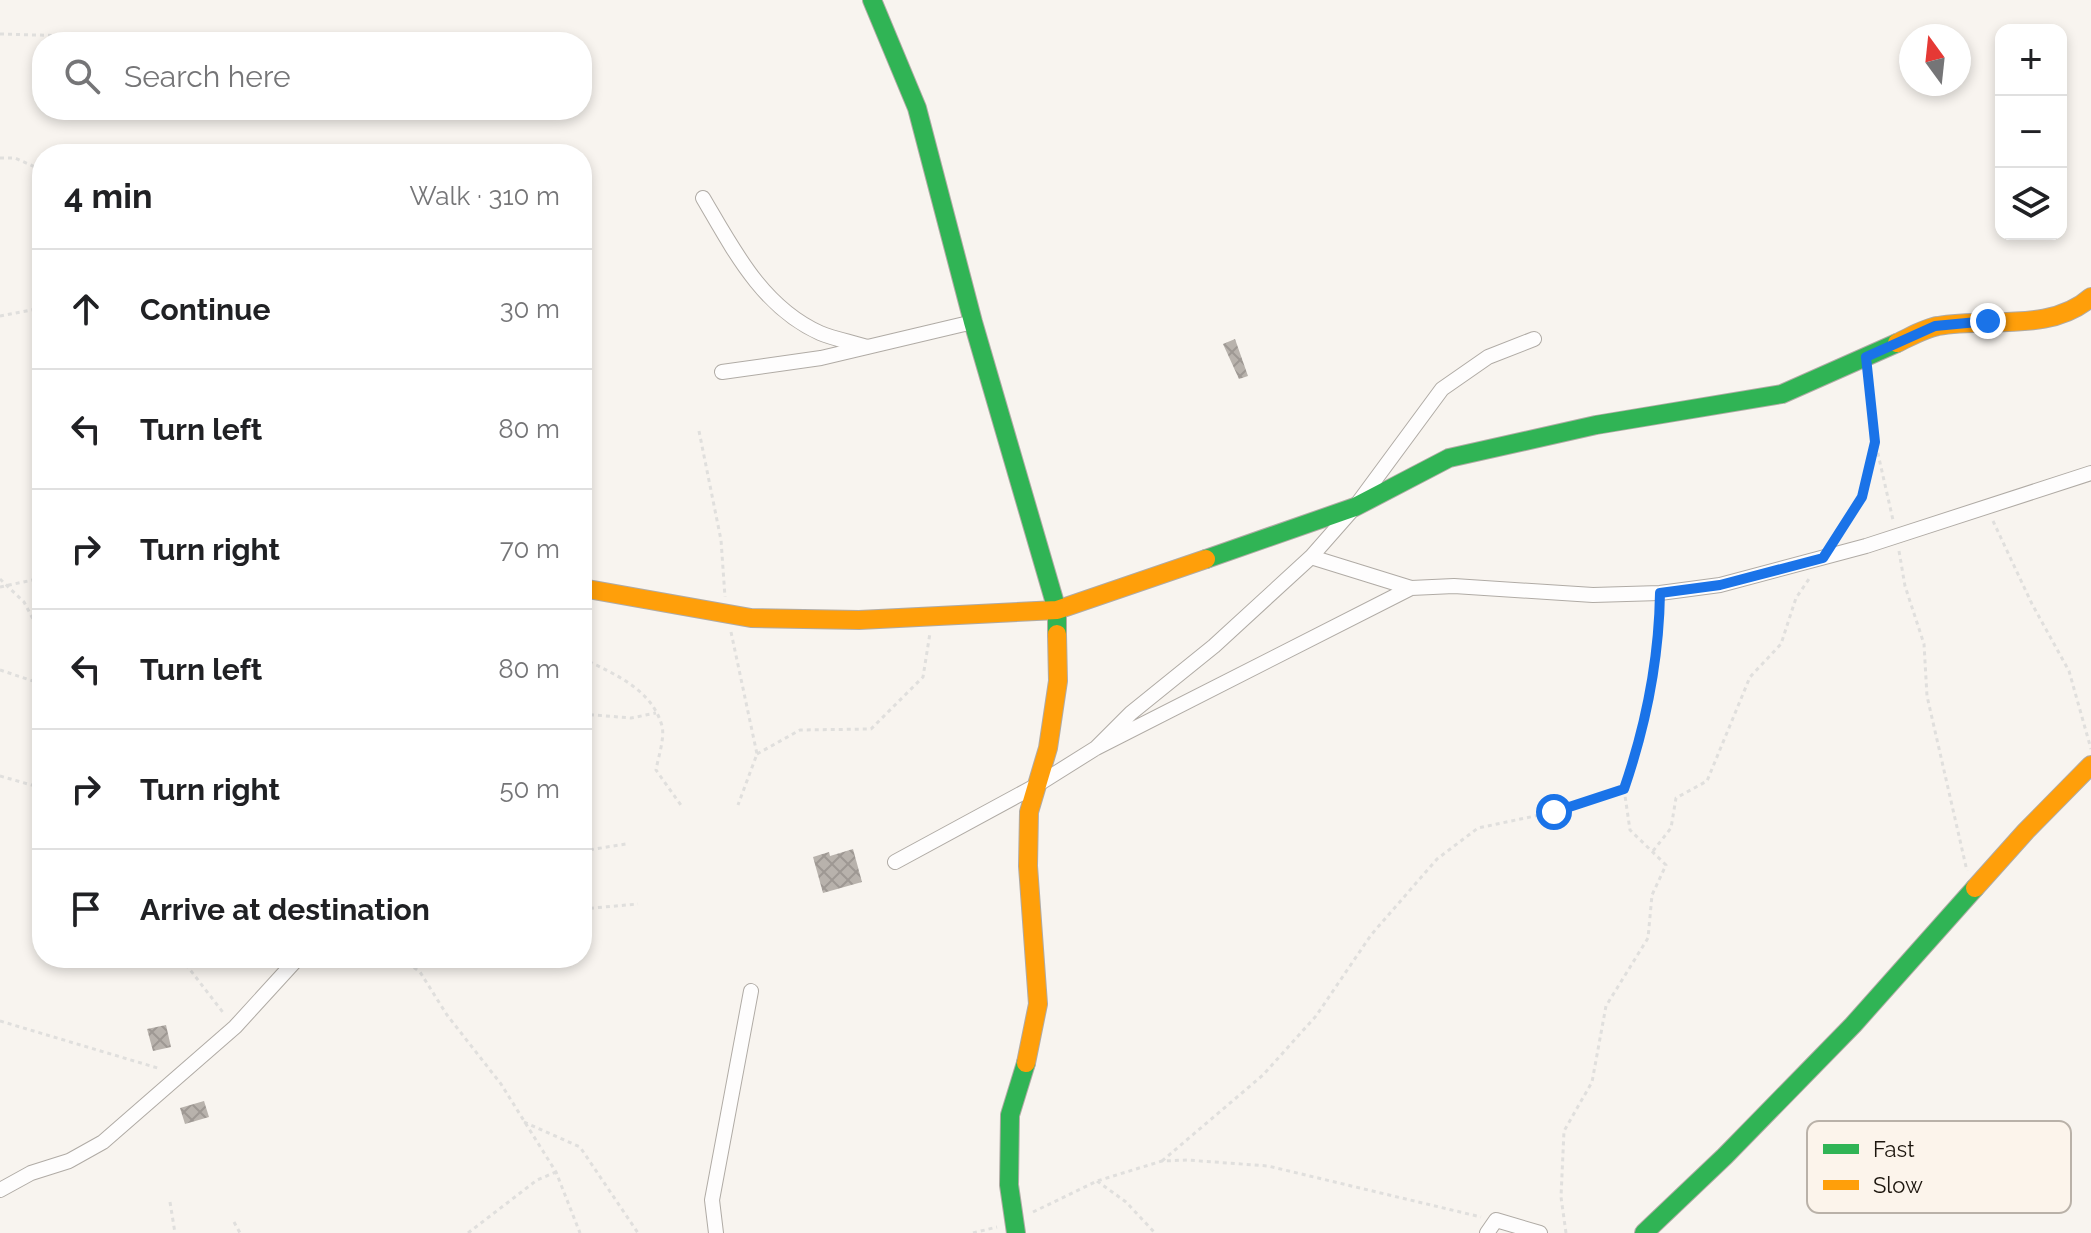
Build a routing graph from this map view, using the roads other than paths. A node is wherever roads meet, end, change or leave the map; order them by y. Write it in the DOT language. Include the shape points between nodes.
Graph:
graph roads {
  1 [pos="872,0"];
  2 [pos="703,198"];
  3 [pos="2091,297"];
  4 [pos="973,322"];
  5 [pos="1534,339"];
  6 [pos="871,348"];
  7 [pos="722,372"];
  8 [pos="2091,473"];
  9 [pos="1355,507"];
  10 [pos="1311,557"];
  11 [pos="1411,588"];
  12 [pos="592,590"];
  13 [pos="1057,610"];
  14 [pos="1096,748"];
  15 [pos="2091,765"];
  16 [pos="1037,785"];
  17 [pos="895,862"];
  18 [pos="289,968"];
  19 [pos="751,991"];
  20 [pos="0,1190"];
  21 [pos="1016,1227"];
  22 [pos="1492,1227"];
  23 [pos="716,1233"];
  24 [pos="1540,1233"];
  25 [pos="1644,1233"];
  1 -- 4 [label="street" via="917,108"];
  2 -- 6 [label="street" via="757,285 820,333"];
  3 -- 9 [label="street" via="2080,307 2044,320 1935,326 1782,394 1596,425 1449,458"];
  4 -- 6 [label="street"];
  4 -- 13 [label="street"];
  5 -- 9 [label="street" via="1488,357 1442,389"];
  6 -- 7 [label="street"];
  8 -- 11 [label="street" via="1897,536 1720,585 1593,595"];
  9 -- 10 [label="street"];
  9 -- 13 [label="street"];
  10 -- 11 [label="street"];
  10 -- 14 [label="street"];
  11 -- 14 [label="street"];
  12 -- 13 [label="street" via="751,618 859,620"];
  13 -- 16 [label="street" via="1058,681"];
  14 -- 16 [label="street"];
  15 -- 25 [label="street" via="1853,1025"];
  16 -- 17 [label="street"];
  16 -- 21 [label="street" via="1029,812 1028,866 1038,1004 1010,1115 1009,1185"];
  18 -- 20 [label="street" via="235,1027 103,1142"];
  19 -- 23 [label="street" via="712,1200"];
  22 -- 24 [label="street"];
}
